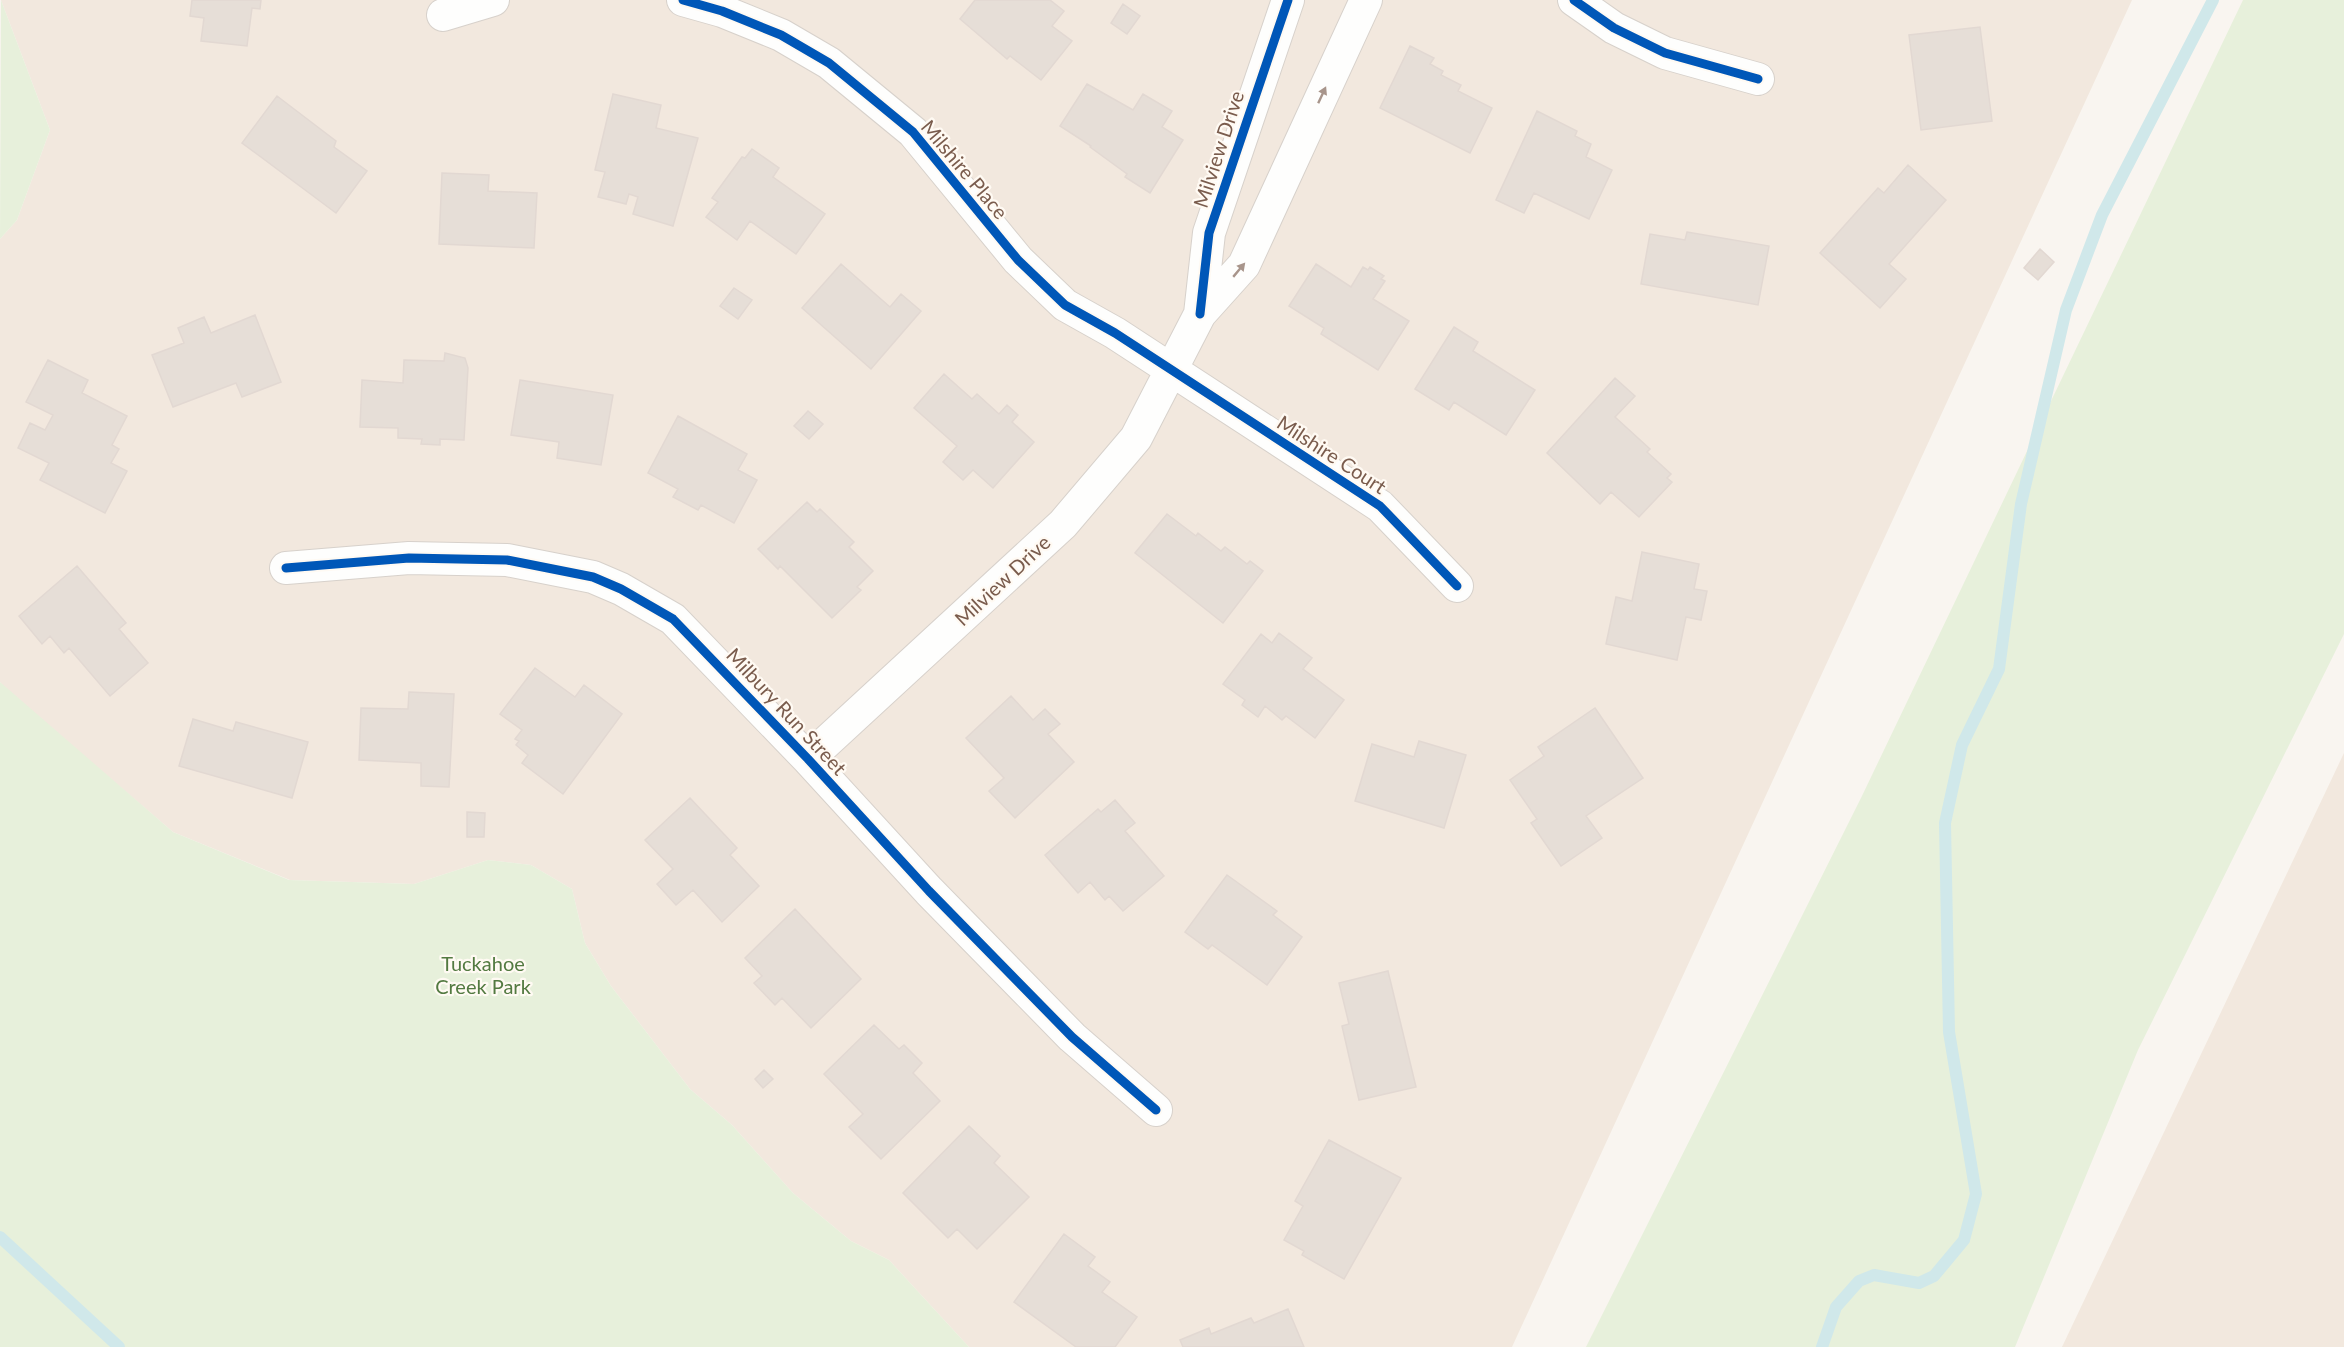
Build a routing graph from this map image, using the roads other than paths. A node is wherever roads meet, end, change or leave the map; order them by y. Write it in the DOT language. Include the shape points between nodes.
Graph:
graph roads {
  1 [pos="493,0"];
  2 [pos="683,0"];
  3 [pos="1288,0"];
  4 [pos="1366,0"];
  5 [pos="1574,0"];
  6 [pos="443,15"];
  7 [pos="1758,79"];
  8 [pos="1200,314"];
  9 [pos="1171,371"];
  10 [pos="286,568"];
  11 [pos="1457,586"];
  12 [pos="808,759"];
  13 [pos="1156,1110"];
  1 -- 6 [label="street"];
  2 -- 9 [label="street, Milshire Place" via="722,10 781,35 829,63 913,132 1018,260 1065,305"];
  3 -- 8 [label="street, Milview Drive" via="1209,233"];
  8 -- 4 [label="street, Milview Drive, one-way" via="1244,265"];
  5 -- 7 [label="street" via="1614,28 1665,53"];
  8 -- 9 [label="street, Milview Drive"];
  9 -- 11 [label="street, Milshire Court" via="1380,506"];
  9 -- 12 [label="street, Milview Drive" via="1136,438 1063,524"];
  10 -- 12 [label="street, Milbury Run Street" via="409,558 507,560 593,577 673,620"];
  12 -- 13 [label="street, Milbury Run Street" via="929,891 1072,1037"];
}
